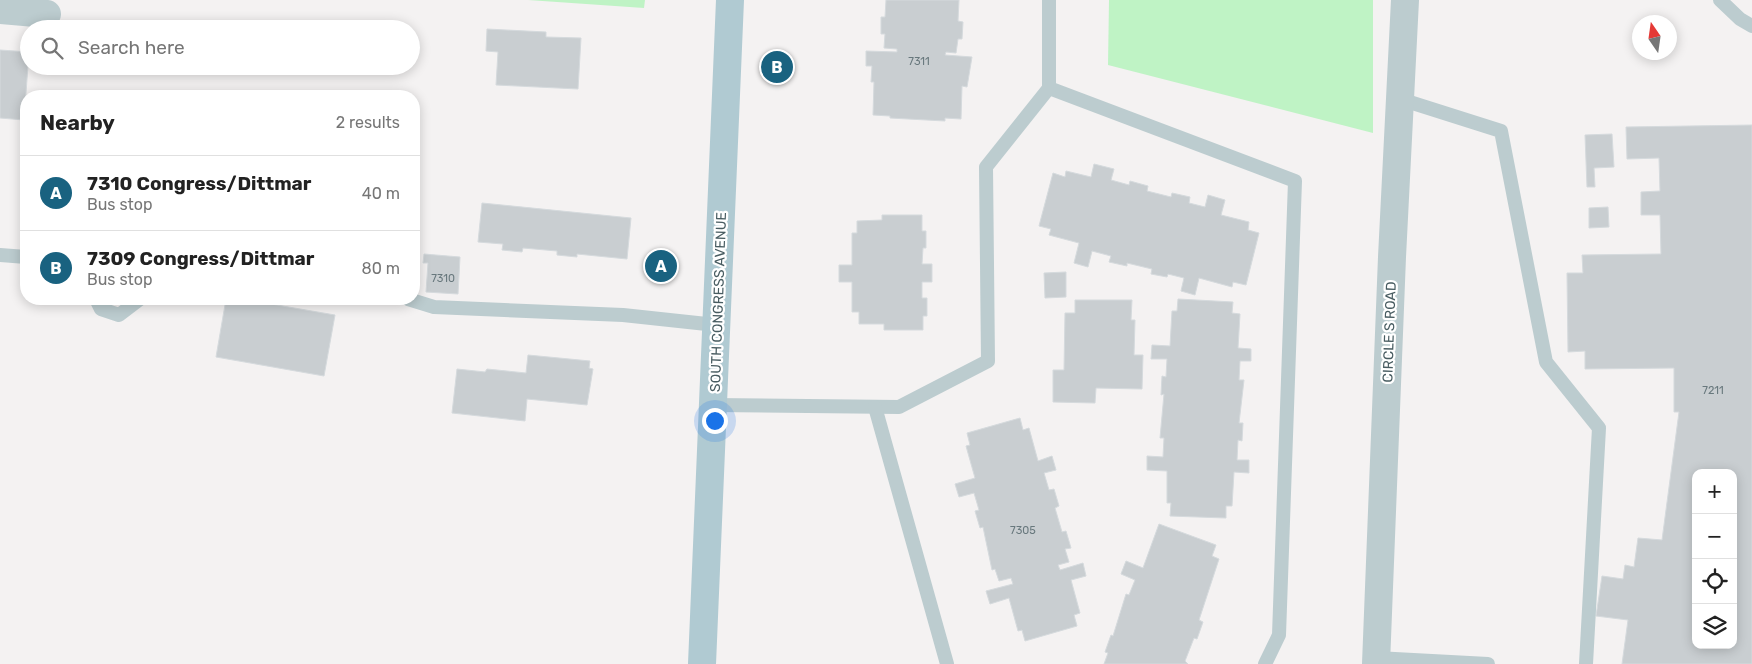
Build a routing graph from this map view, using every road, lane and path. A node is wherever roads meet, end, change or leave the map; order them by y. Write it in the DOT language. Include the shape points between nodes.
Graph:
graph roads {
  1 [pos="730,0"];
  2 [pos="1049,0"];
  3 [pos="1406,0"];
  4 [pos="1720,0"];
  5 [pos="0,10"];
  6 [pos="46,14"];
  7 [pos="1752,26"];
  8 [pos="1048,88"];
  9 [pos="1400,99"];
  10 [pos="0,255"];
  11 [pos="20,257"];
  12 [pos="420,303"];
  13 [pos="99,305"];
  14 [pos="132,305"];
  15 [pos="716,324"];
  16 [pos="714,405"];
  17 [pos="875,407"];
  18 [pos="1376,661"];
  19 [pos="702,664"];
  20 [pos="947,664"];
  21 [pos="1265,664"];
  22 [pos="1488,664"];
  23 [pos="1586,664"];
  1 -- 15 [label="main road, SOUTH CONGRESS AVENUE"];
  2 -- 8 [label="lane"];
  3 -- 9 [label="street, CIRCLE S ROAD"];
  4 -- 7 [label="lane"];
  5 -- 6 [label="street"];
  8 -- 17 [label="lane" via="986,167 988,361 899,407"];
  8 -- 21 [label="lane" via="1295,181 1279,635"];
  9 -- 18 [label="street, CIRCLE S ROAD"];
  9 -- 23 [label="lane" via="1502,131 1546,362 1599,428"];
  10 -- 11 [label="lane"];
  12 -- 15 [label="lane" via="434,307"];
  13 -- 14 [label="lane" via="101,309 119,315"];
  15 -- 16 [label="main road, SOUTH CONGRESS AVENUE"];
  16 -- 17 [label="lane"];
  16 -- 19 [label="main road, SOUTH CONGRESS AVENUE"];
  17 -- 20 [label="lane"];
  18 -- 22 [label="lane"];
}
